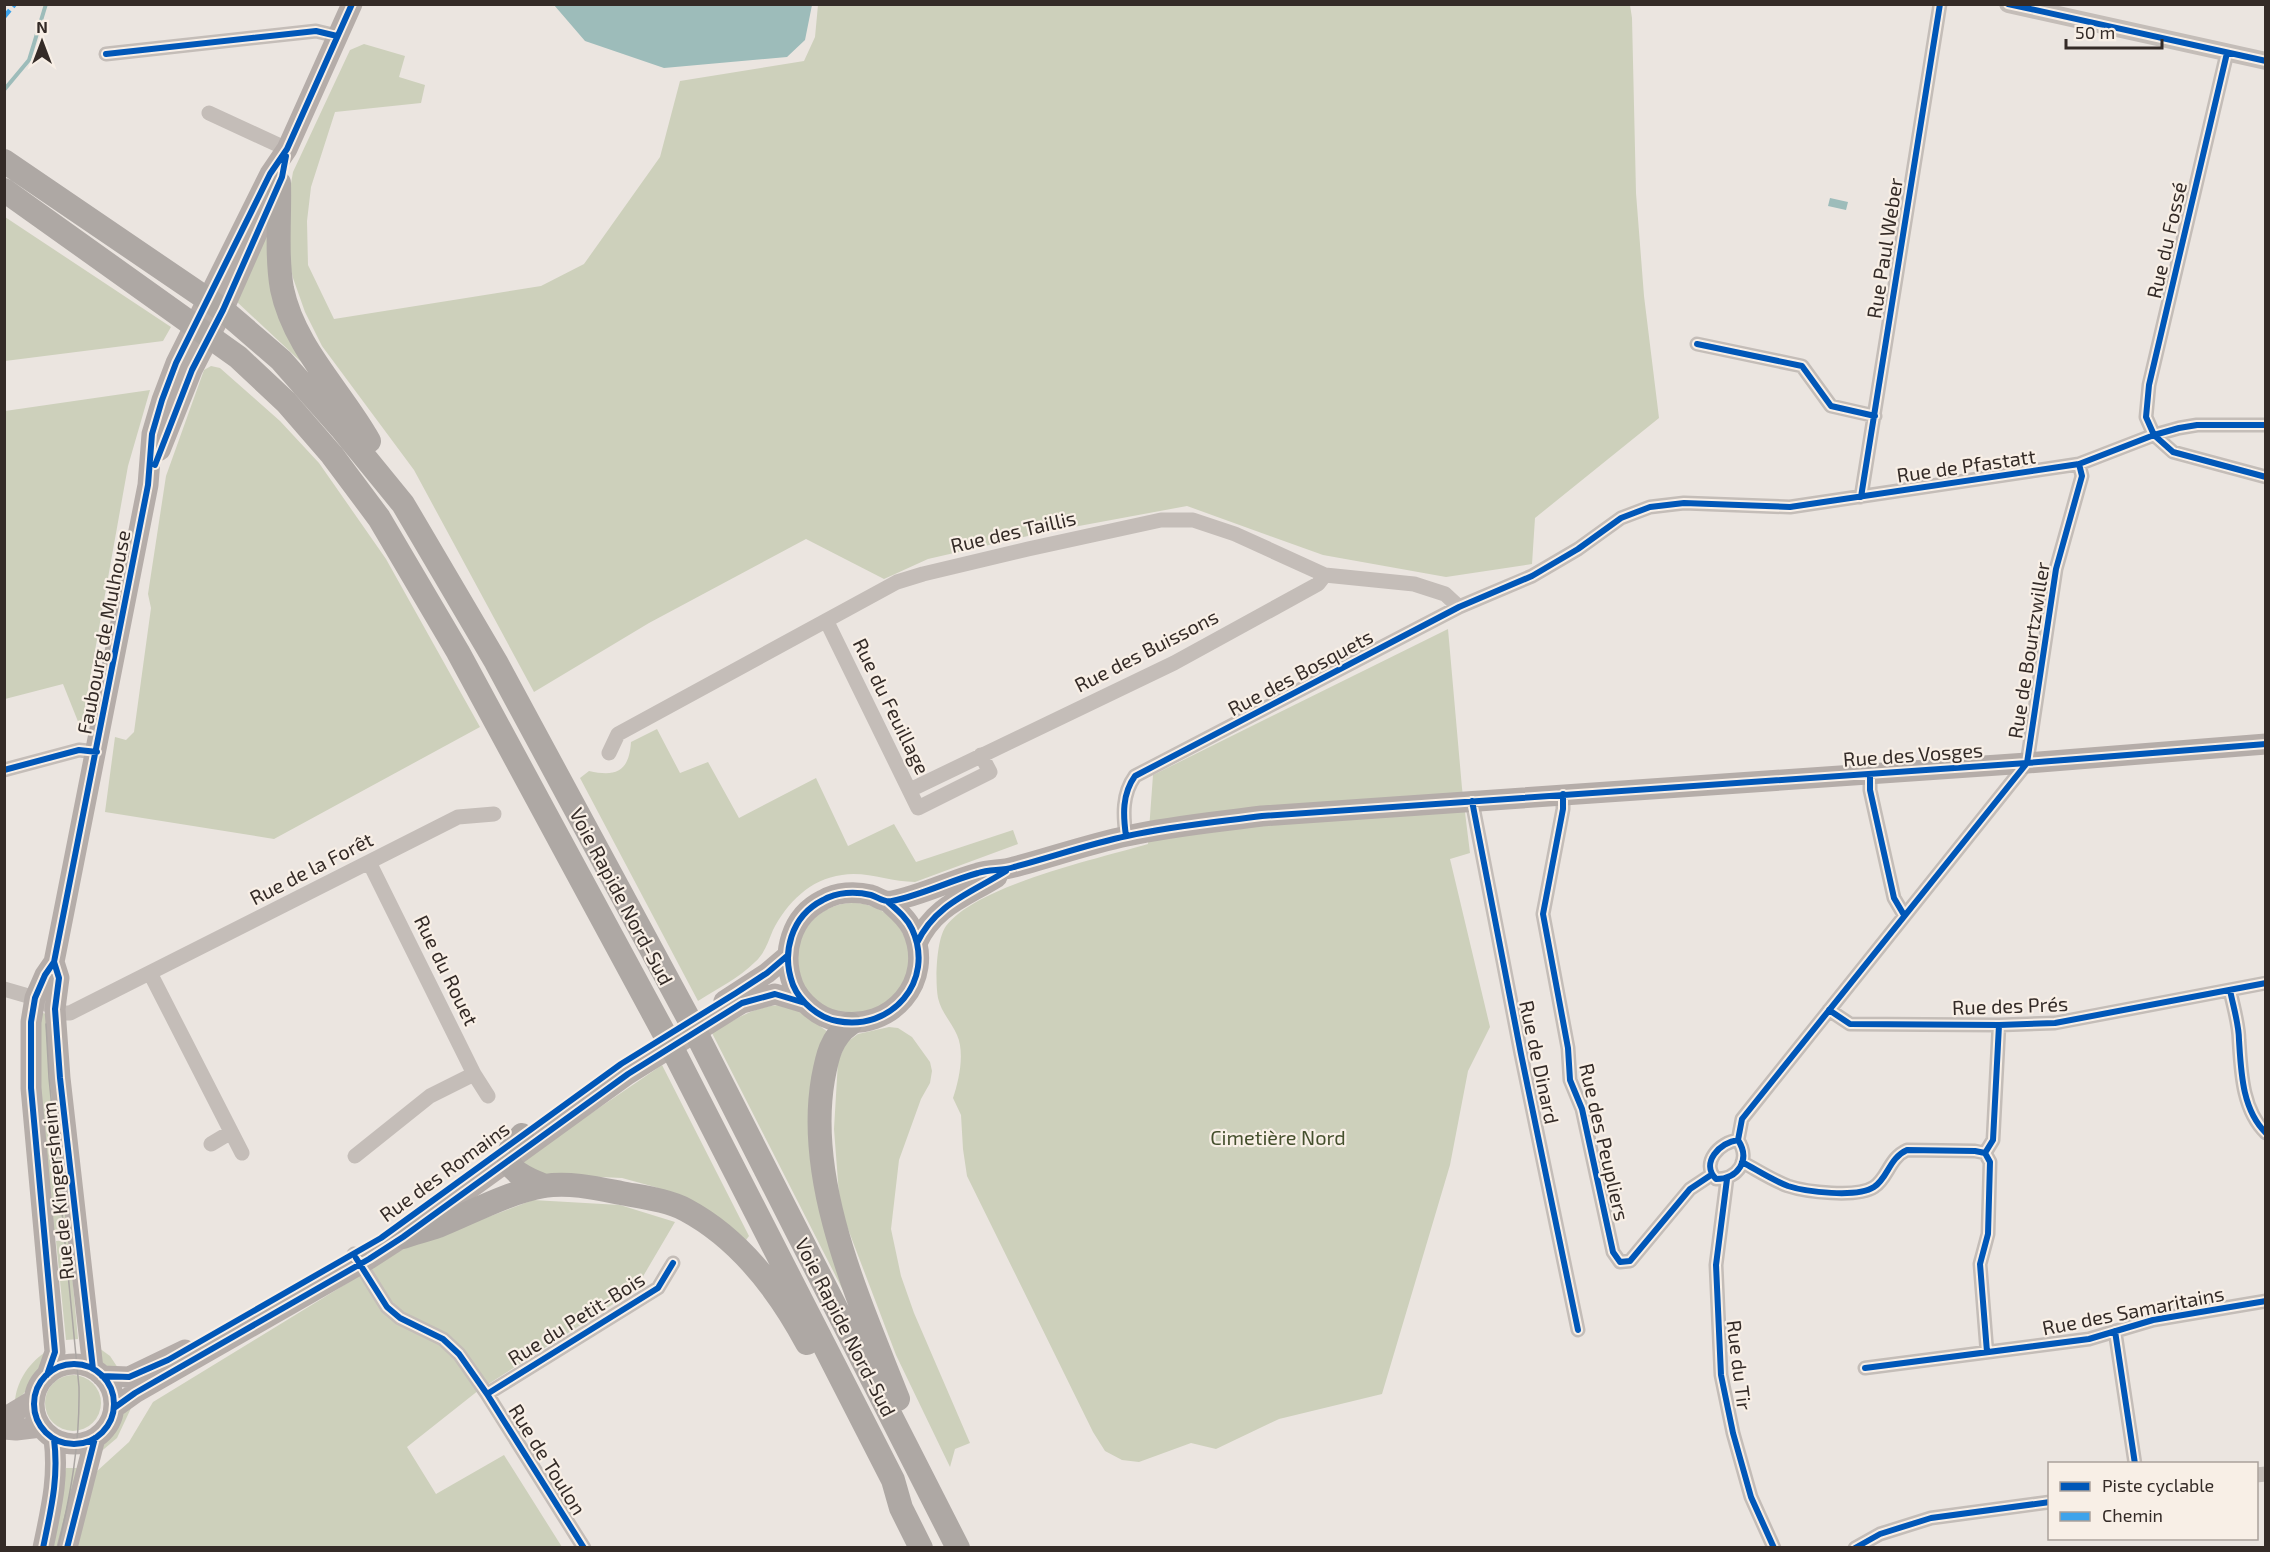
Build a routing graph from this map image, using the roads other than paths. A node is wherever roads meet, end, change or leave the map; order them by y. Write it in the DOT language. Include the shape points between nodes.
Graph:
graph roads {
  1 [pos="352,4"];
  2 [pos="1940,4"];
  3 [pos="2008,4"];
  4 [pos="337,36"];
  5 [pos="2227,52"];
  6 [pos="106,54"];
  7 [pos="2265,61"];
  8 [pos="209,113"];
  9 [pos="287,148"];
  10 [pos="4,161"];
  11 [pos="279,183"];
  12 [pos="4,190"];
  13 [pos="216,304"];
  14 [pos="202,331"];
  15 [pos="1697,344"];
  16 [pos="1875,416"];
  17 [pos="2265,425"];
  18 [pos="2154,435"];
  19 [pos="2079,464"];
  20 [pos="2265,477"];
  21 [pos="1861,497"];
  22 [pos="403,504"];
  23 [pos="1539,572"];
  24 [pos="1325,575"];
  25 [pos="1459,607"];
  26 [pos="827,622"];
  27 [pos="2265,744"];
  28 [pos="97,752"];
  29 [pos="609,753"];
  30 [pos="981,755"];
  31 [pos="2027,763"];
  32 [pos="4,770"];
  33 [pos="1870,774"];
  34 [pos="910,790"];
  35 [pos="1563,794"];
  36 [pos="1472,801"];
  37 [pos="494,814"];
  38 [pos="1126,836"];
  39 [pos="369,862"];
  40 [pos="1011,868"];
  41 [pos="888,902"];
  42 [pos="1904,915"];
  43 [pos="917,943"];
  44 [pos="787,956"];
  45 [pos="54,962"];
  46 [pos="150,973"];
  47 [pos="2265,983"];
  48 [pos="4,989"];
  49 [pos="2230,990"];
  50 [pos="35,998"];
  51 [pos="739,998"];
  52 [pos="805,1003"];
  53 [pos="55,1009"];
  54 [pos="1829,1010"];
  55 [pos="850,1024"];
  56 [pos="1999,1025"];
  57 [pos="625,1069"];
  58 [pos="474,1074"];
  59 [pos="488,1096"];
  60 [pos="231,1132"];
  61 [pos="2265,1132"];
  62 [pos="522,1135"];
  63 [pos="1737,1140"];
  64 [pos="210,1144"];
  65 [pos="242,1153"];
  66 [pos="1985,1153"];
  67 [pos="354,1156"];
  68 [pos="508,1160"];
  69 [pos="1742,1162"];
  70 [pos="1711,1175"];
  71 [pos="1727,1179"];
  72 [pos="545,1186"];
  73 [pos="403,1237"];
  74 [pos="357,1259"];
  75 [pos="673,1263"];
  76 [pos="2265,1301"];
  77 [pos="1578,1330"];
  78 [pos="2115,1331"];
  79 [pos="1987,1352"];
  80 [pos="1864,1368"];
  81 [pos="98,1373"];
  82 [pos="47,1375"];
  83 [pos="488,1394"];
  84 [pos="34,1400"];
  85 [pos="114,1408"];
  86 [pos="4,1418"];
  87 [pos="4,1429"];
  88 [pos="48,1433"];
  89 [pos="95,1438"];
  90 [pos="2135,1462"];
  91 [pos="930,1492"];
  92 [pos="2048,1502"];
  93 [pos="901,1508"];
  94 [pos="43,1548"];
  95 [pos="67,1548"];
  96 [pos="584,1548"];
  97 [pos="921,1548"];
  98 [pos="958,1548"];
  99 [pos="1774,1548"];
  100 [pos="1855,1548"];
  1 -- 4 [label="main road, Faubourg de Mulhouse"];
  2 -- 16 [label="street, Rue Paul Weber"];
  3 -- 5 [label="street"];
  4 -- 6 [label="street" via="316,31"];
  4 -- 9 [label="main road, Faubourg de Mulhouse"];
  5 -- 7 [label="street"];
  5 -- 18 [label="street, Rue du Fossé" via="2149,385 2145,417"];
  8 -- 9 [label="street"];
  9 -- 11 [label="main road, Faubourg de Mulhouse"];
  9 -- 13 [label="main road, Faubourg de Mulhouse" via="270,174"];
  10 -- 13 [label="highway, Voie Rapide Nord-Sud"];
  11 -- 13 [label="main road, Faubourg de Mulhouse"];
  11 -- 22 [label="highway" via="280,262 286,304 304,342 361,426"];
  12 -- 14 [label="highway, Voie Rapide Nord-Sud"];
  13 -- 14 [label="main road, Faubourg de Mulhouse"];
  13 -- 22 [label="highway, Voie Rapide Nord-Sud" via="280,360"];
  14 -- 28 [label="main road, Faubourg de Mulhouse" via="176,363 152,434 148,485"];
  14 -- 93 [label="highway, Voie Rapide Nord-Sud" via="238,357 286,402 332,455 379,518 424,592 671,1046 893,1480"];
  15 -- 16 [label="street" via="1802,366 1831,406"];
  16 -- 21 [label="street, Rue Paul Weber"];
  17 -- 18 [label="street, Rue de Pfastatt" via="2197,425"];
  18 -- 19 [label="street, Rue de Pfastatt"];
  18 -- 20 [label="street" via="2173,452"];
  19 -- 21 [label="street, Rue de Pfastatt"];
  19 -- 31 [label="street, Rue de Bourtzwiller" via="2082,476 2056,569"];
  21 -- 23 [label="street, Rue de Pfastatt" via="1790,507 1684,503 1650,507 1621,518"];
  22 -- 91 [label="highway, Voie Rapide Nord-Sud" via="496,662 691,1023"];
  23 -- 25 [label="street, Rue des Bosquets"];
  24 -- 25 [label="street, Rue des Taillis" via="1414,584 1445,594"];
  24 -- 26 [label="street, Rue des Taillis" via="1235,534 1193,520 1161,520 923,574 897,582"];
  24 -- 30 [label="street, Rue des Buissons" via="1318,584 1174,663"];
  25 -- 38 [label="street, Rue des Bosquets" via="1135,777 1127,787 1124,803"];
  26 -- 29 [label="street, Rue des Taillis" via="618,734"];
  26 -- 34 [label="street, Rue du Feuillage"];
  27 -- 31 [label="main road, Rue des Vosges"];
  28 -- 32 [label="street" via="79,750"];
  28 -- 45 [label="main road, Faubourg de Mulhouse"];
  30 -- 34 [label="street, Rue des Buissons"];
  30 -- 34 [label="street, Rue du Feuillage" via="990,772 918,808"];
  31 -- 33 [label="main road, Rue des Vosges"];
  31 -- 42 [label="street, Rue de Bourtzwiller"];
  33 -- 35 [label="main road, Rue des Vosges"];
  33 -- 42 [label="street" via="1894,898"];
  35 -- 36 [label="main road, Rue des Vosges"];
  35 -- 70 [label="street, Rue des Peupliers" via="1543,914 1568,1048 1570,1080 1582,1109 1613,1252 1620,1262 1630,1262 1690,1189"];
  36 -- 38 [label="main road, Rue des Vosges" via="1262,816"];
  36 -- 77 [label="street, Rue de Dinard"];
  37 -- 39 [label="street, Rue de la Forêt" via="458,817"];
  38 -- 40 [label="main road, Rue des Vosges"];
  39 -- 46 [label="street, Rue de la Forêt"];
  39 -- 58 [label="street, Rue du Rouet"];
  40 -- 41 [label="main road" via="979,872 928,892"];
  40 -- 43 [label="main road" via="954,900 929,922"];
  41 -- 43 [label="main road" via="911,927"];
  41 -- 44 [label="main road" via="855,892 822,900 797,923"];
  42 -- 54 [label="street, Rue de Bourtzwiller"];
  43 -- 55 [label="main road" via="916,977 903,1000 884,1016"];
  44 -- 51 [label="main road, Rue des Romains"];
  44 -- 52 [label="main road" via="795,989"];
  45 -- 50 [label="main road, Rue de Kingersheim"];
  45 -- 53 [label="main road, Rue de Kingersheim" via="59,978"];
  46 -- 53 [label="street, Rue de la Forêt" via="70,1013"];
  46 -- 60 [label="street"];
  47 -- 49 [label="street, Rue des Prés"];
  48 -- 50 [label="street"];
  49 -- 56 [label="street, Rue des Prés" via="2055,1023"];
  49 -- 61 [label="street" via="2246,1098 2256,1123"];
  50 -- 53 [label="street"];
  50 -- 82 [label="main road, Rue de Kingersheim" via="31,1088 55,1352"];
  51 -- 52 [label="main road, Rue des Romains" via="775,994"];
  51 -- 57 [label="main road, Rue des Romains"];
  52 -- 55 [label="main road" via="818,1014"];
  53 -- 81 [label="main road, Rue de Kingersheim" via="60,1078"];
  54 -- 56 [label="street, Rue des Prés" via="1850,1024"];
  54 -- 63 [label="street, Rue de Bourtzwiller" via="1742,1119"];
  55 -- 91 [label="highway" via="840,1031 827,1058 819,1105 824,1176 835,1225 867,1321"];
  56 -- 66 [label="street" via="1993,1140"];
  57 -- 62 [label="main road, Rue des Romains"];
  57 -- 68 [label="main road, Rue des Romains"];
  58 -- 59 [label="street, Rue du Rouet"];
  58 -- 67 [label="street" via="430,1096"];
  60 -- 64 [label="street"];
  60 -- 65 [label="street"];
  62 -- 68 [label="highway" via="509,1152"];
  62 -- 74 [label="main road, Rue des Romains"];
  63 -- 69 [label="street" via="1744,1149"];
  63 -- 70 [label="street" via="1716,1150 1710,1162"];
  66 -- 69 [label="street" via="1907,1150 1898,1154 1876,1186 1837,1192 1788,1186"];
  66 -- 79 [label="street" via="1990,1162 1988,1234 1980,1264"];
  68 -- 72 [label="highway" via="519,1175"];
  68 -- 73 [label="main road, Rue des Romains"];
  69 -- 71 [label="street"];
  70 -- 71 [label="street"];
  71 -- 99 [label="street, Rue du Tir" via="1716,1265 1721,1375 1751,1497"];
  72 -- 73 [label="highway" via="490,1202"];
  72 -- 93 [label="highway" via="602,1189 644,1198 685,1209 720,1232 776,1293 804,1338 878,1480"];
  73 -- 74 [label="main road, Rue des Romains"];
  74 -- 81 [label="main road, Rue des Romains" via="168,1360 129,1377"];
  74 -- 83 [label="street, Rue de Toulon" via="387,1307 400,1318 443,1339"];
  74 -- 85 [label="main road, Rue des Romains"];
  75 -- 83 [label="street, Rue du Petit-Bois" via="658,1288"];
  76 -- 78 [label="street, Rue des Samaritains" via="2153,1320"];
  78 -- 79 [label="street, Rue des Samaritains" via="2089,1339"];
  78 -- 90 [label="street"];
  79 -- 80 [label="street, Rue des Samaritains"];
  81 -- 82 [label="main road" via="78,1364"];
  81 -- 85 [label="main road" via="109,1386"];
  82 -- 84 [label="main road"];
  83 -- 96 [label="street, Rue de Toulon"];
  84 -- 86 [label="main road"];
  84 -- 88 [label="main road" via="34,1409"];
  85 -- 89 [label="main road" via="111,1420"];
  87 -- 88 [label="main road"];
  88 -- 89 [label="main road" via="63,1442"];
  88 -- 94 [label="main road" via="57,1465"];
  89 -- 95 [label="main road"];
  91 -- 98 [label="highway, Voie Rapide Nord-Sud"];
  92 -- 100 [label="street" via="1931,1518 1880,1534"];
  93 -- 97 [label="highway, Voie Rapide Nord-Sud"];
}
